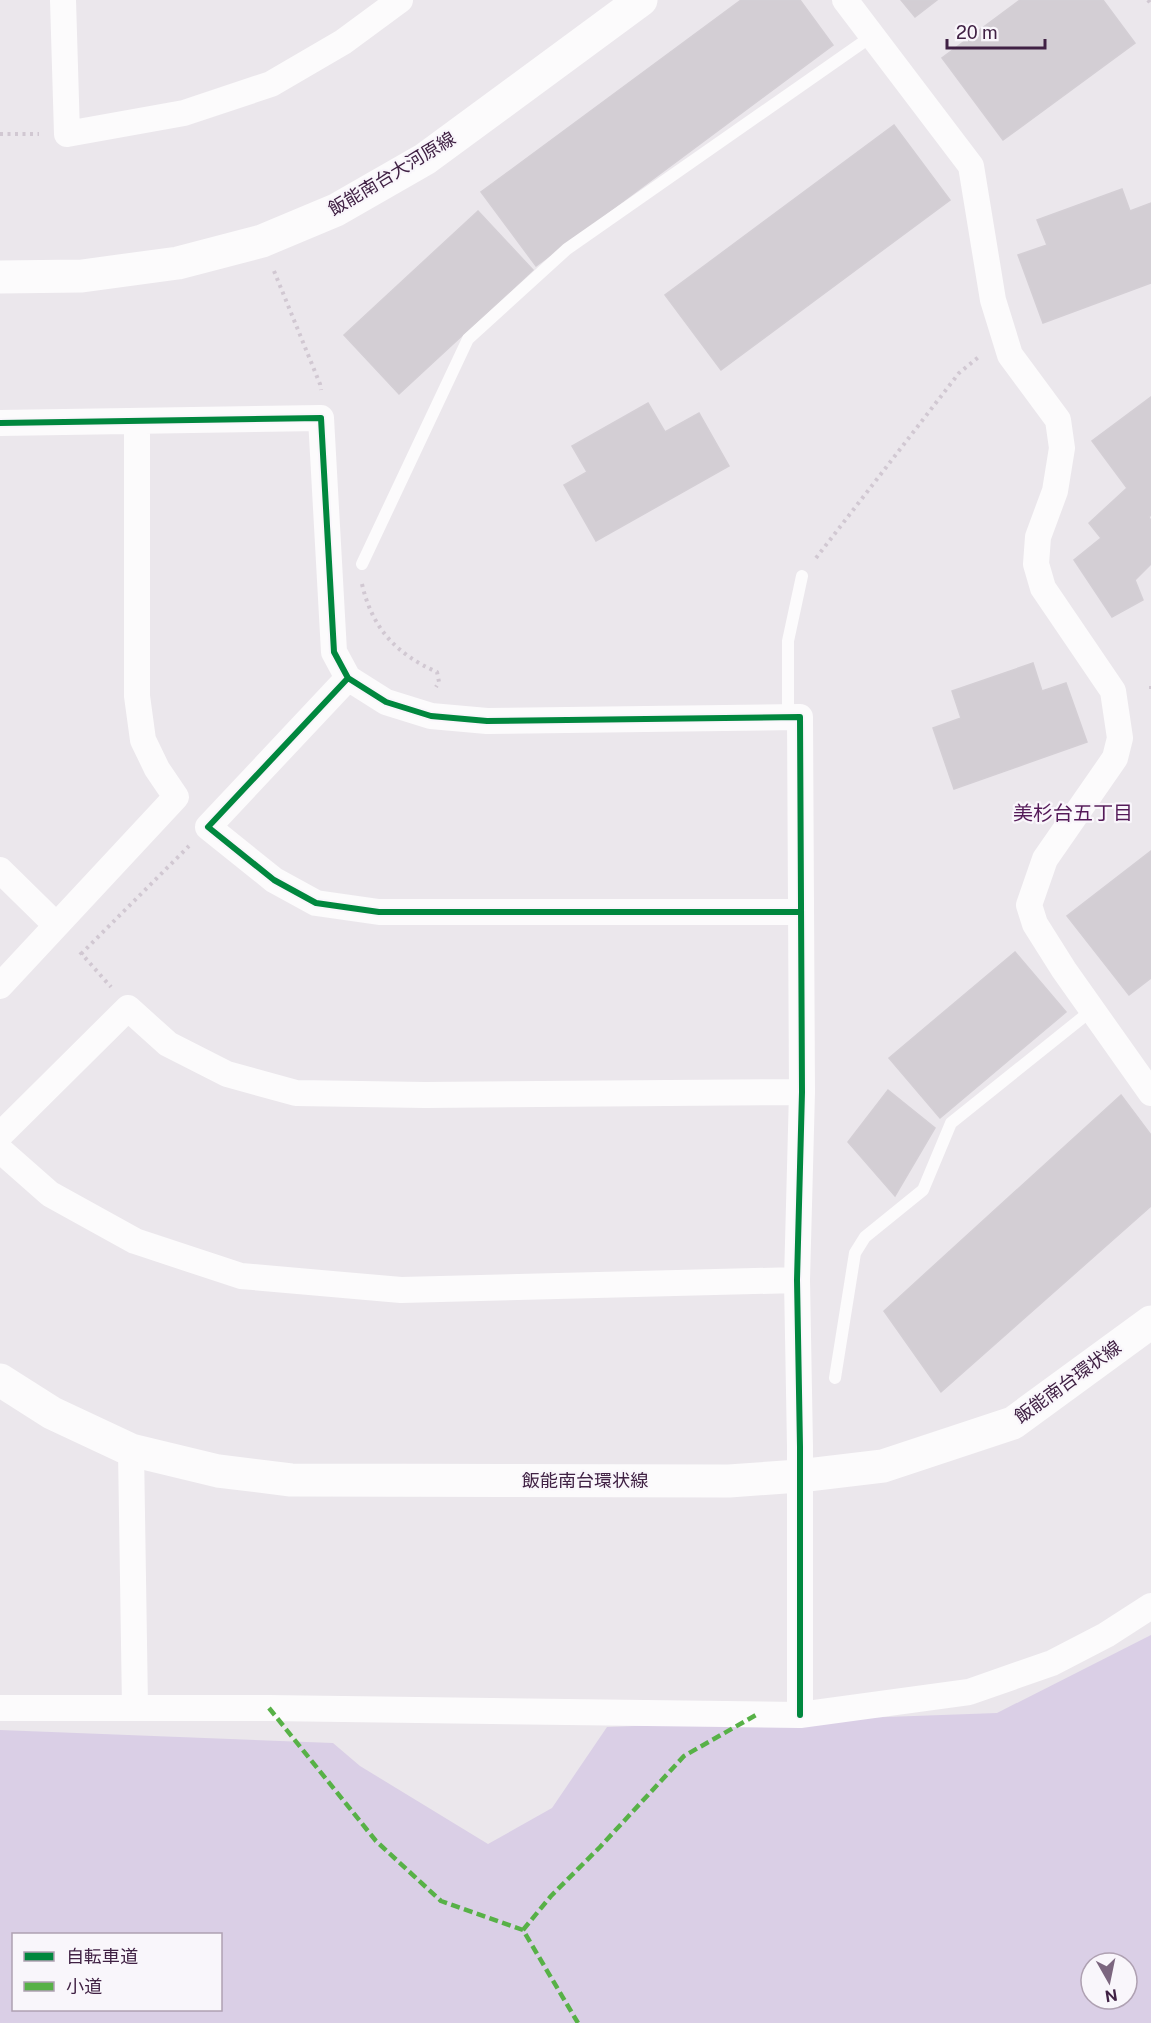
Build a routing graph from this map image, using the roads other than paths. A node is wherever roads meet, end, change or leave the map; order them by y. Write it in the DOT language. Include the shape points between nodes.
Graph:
graph roads {
  1 [pos="63,0"];
  2 [pos="400,0"];
  3 [pos="641,0"];
  4 [pos="844,0"];
  5 [pos="872,36"];
  6 [pos="0,277"];
  7 [pos="136,421"];
  8 [pos="0,423"];
  9 [pos="362,564"];
  10 [pos="802,576"];
  11 [pos="348,678"];
  12 [pos="788,717"];
  13 [pos="0,870"];
  14 [pos="800,912"];
  15 [pos="56,925"];
  16 [pos="0,986"];
  17 [pos="1092,1010"];
  18 [pos="802,1092"];
  19 [pos="1151,1093"];
  20 [pos="0,1135"];
  21 [pos="0,1150"];
  22 [pos="797,1280"];
  23 [pos="1151,1322"];
  24 [pos="836,1378"];
  25 [pos="0,1380"];
  26 [pos="131,1450"];
  27 [pos="799,1476"];
  28 [pos="1151,1606"];
  29 [pos="135,1707"];
  30 [pos="0,1708"];
  31 [pos="800,1715"];
  1 -- 2 [label="street" via="67,134 183,113 271,84 343,42"];
  3 -- 6 [label="street, 飯能南台大河原線" via="424,159 336,210 262,241 167,265 82,276"];
  4 -- 5 [label="street"];
  5 -- 9 [label="lane" via="567,249 468,339"];
  5 -- 17 [label="street" via="971,166 993,300 1011,355 1058,420 1062,448 1055,491 1038,537 1036,564 1043,588 1113,691 1120,738 1115,758 1045,859 1029,905 1035,924"];
  7 -- 8 [label="street"];
  7 -- 11 [label="street" via="321,418 334,652"];
  7 -- 15 [label="street" via="137,696 143,740 176,797"];
  10 -- 12 [label="lane" via="788,641"];
  11 -- 12 [label="street" via="386,702 431,716 488,721"];
  11 -- 14 [label="street" via="208,827 274,880 316,903 379,912 430,913"];
  12 -- 14 [label="street" via="800,717"];
  13 -- 15 [label="street"];
  14 -- 18 [label="street"];
  15 -- 16 [label="street"];
  17 -- 19 [label="street"];
  17 -- 24 [label="lane" via="951,1123 923,1190 865,1238 855,1253"];
  18 -- 20 [label="street" via="296,1093 226,1074 168,1044 128,1008"];
  18 -- 22 [label="street"];
  21 -- 22 [label="street" via="50,1194 135,1241 241,1276 401,1290"];
  22 -- 27 [label="street"];
  23 -- 27 [label="street, 飯能南台環状線" via="1012,1423 883,1466"];
  25 -- 26 [label="street, 飯能南台環状線" via="52,1413"];
  26 -- 27 [label="street, 飯能南台環状線" via="218,1471 291,1480 729,1481"];
  26 -- 29 [label="street"];
  27 -- 31 [label="street"];
  28 -- 31 [label="street" via="1052,1663 969,1692"];
  29 -- 30 [label="street"];
  29 -- 31 [label="street"];
}
